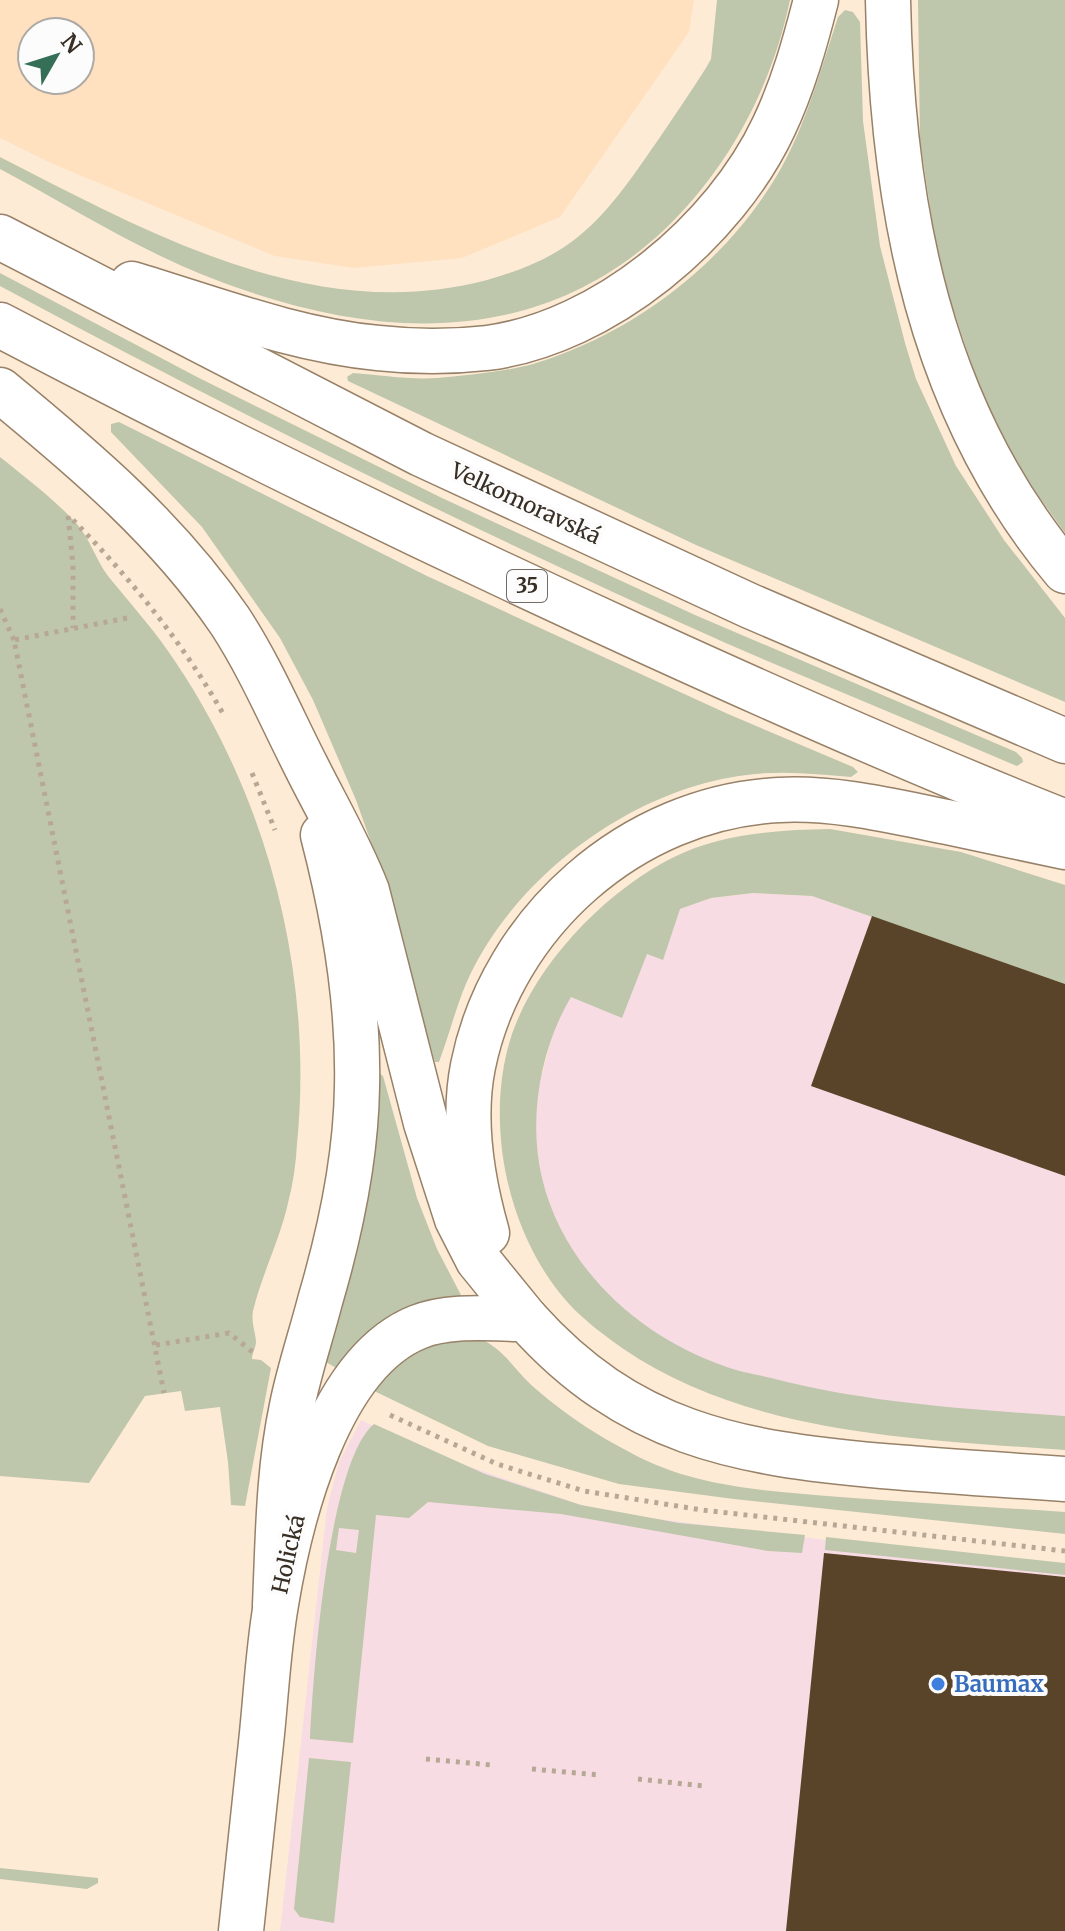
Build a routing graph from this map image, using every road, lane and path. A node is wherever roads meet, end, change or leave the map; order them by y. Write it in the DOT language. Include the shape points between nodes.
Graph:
graph roads {
  1 [pos="816,0"];
  2 [pos="888,0"];
  3 [pos="14,244"];
  4 [pos="0,325"];
  5 [pos="0,390"];
  6 [pos="59,507"];
  7 [pos="68,516"];
  8 [pos="1065,571"];
  9 [pos="0,609"];
  10 [pos="127,618"];
  11 [pos="73,628"];
  12 [pos="14,640"];
  13 [pos="228,723"];
  14 [pos="1065,741"];
  15 [pos="248,762"];
  16 [pos="304,763"];
  17 [pos="1065,822"];
  18 [pos="276,833"];
  19 [pos="1065,847"];
  20 [pos="526,1319"];
  21 [pos="156,1345"];
  22 [pos="262,1358"];
  23 [pos="164,1393"];
  24 [pos="380,1409"];
  25 [pos="1065,1479"];
  26 [pos="1065,1551"];
  27 [pos="275,1605"];
  28 [pos="426,1759"];
  29 [pos="491,1765"];
  30 [pos="532,1769"];
  31 [pos="599,1775"];
  32 [pos="638,1779"];
  33 [pos="704,1786"];
  34 [pos="241,1931"];
  1 -- 3 [label="main road" via="800,64 774,128 741,184 707,226 631,289 526,339 489,348 435,351 330,341"];
  2 -- 8 [label="main road" via="893,124 904,204 942,353 968,421 1001,484"];
  3 -- 14 [label="main road, Velkomoravská" via="436,461 750,606"];
  4 -- 17 [label="main road, 35" via="278,468 511,579 818,719"];
  5 -- 16 [label="main road" via="98,472 172,545 245,646"];
  6 -- 7 [label="path"];
  7 -- 11 [label="path"];
  7 -- 13 [label="path" via="150,604"];
  9 -- 12 [label="path"];
  10 -- 11 [label="path"];
  11 -- 12 [label="path"];
  12 -- 21 [label="path"];
  15 -- 18 [label="path"];
  16 -- 20 [label="main road" via="367,891 426,1123 457,1219 478,1260"];
  16 -- 27 [label="main road" via="328,855 349,974 358,1088 336,1242 295,1392 282,1464"];
  19 -- 20 [label="main road" via="885,809 780,800 684,819 639,839 587,877 522,947 483,1026 473,1068 470,1145 477,1198 490,1241"];
  20 -- 25 [label="main road" via="565,1359 609,1391 705,1439 835,1462"];
  20 -- 27 [label="main road, Holická" via="469,1318 418,1326 363,1369 333,1413 321,1442 291,1530"];
  21 -- 22 [label="path" via="229,1333"];
  21 -- 23 [label="path"];
  24 -- 26 [label="path" via="497,1464 584,1491 702,1510"];
  27 -- 34 [label="main road, Holická"];
  28 -- 29 [label="path"];
  30 -- 31 [label="path"];
  32 -- 33 [label="path"];
}
